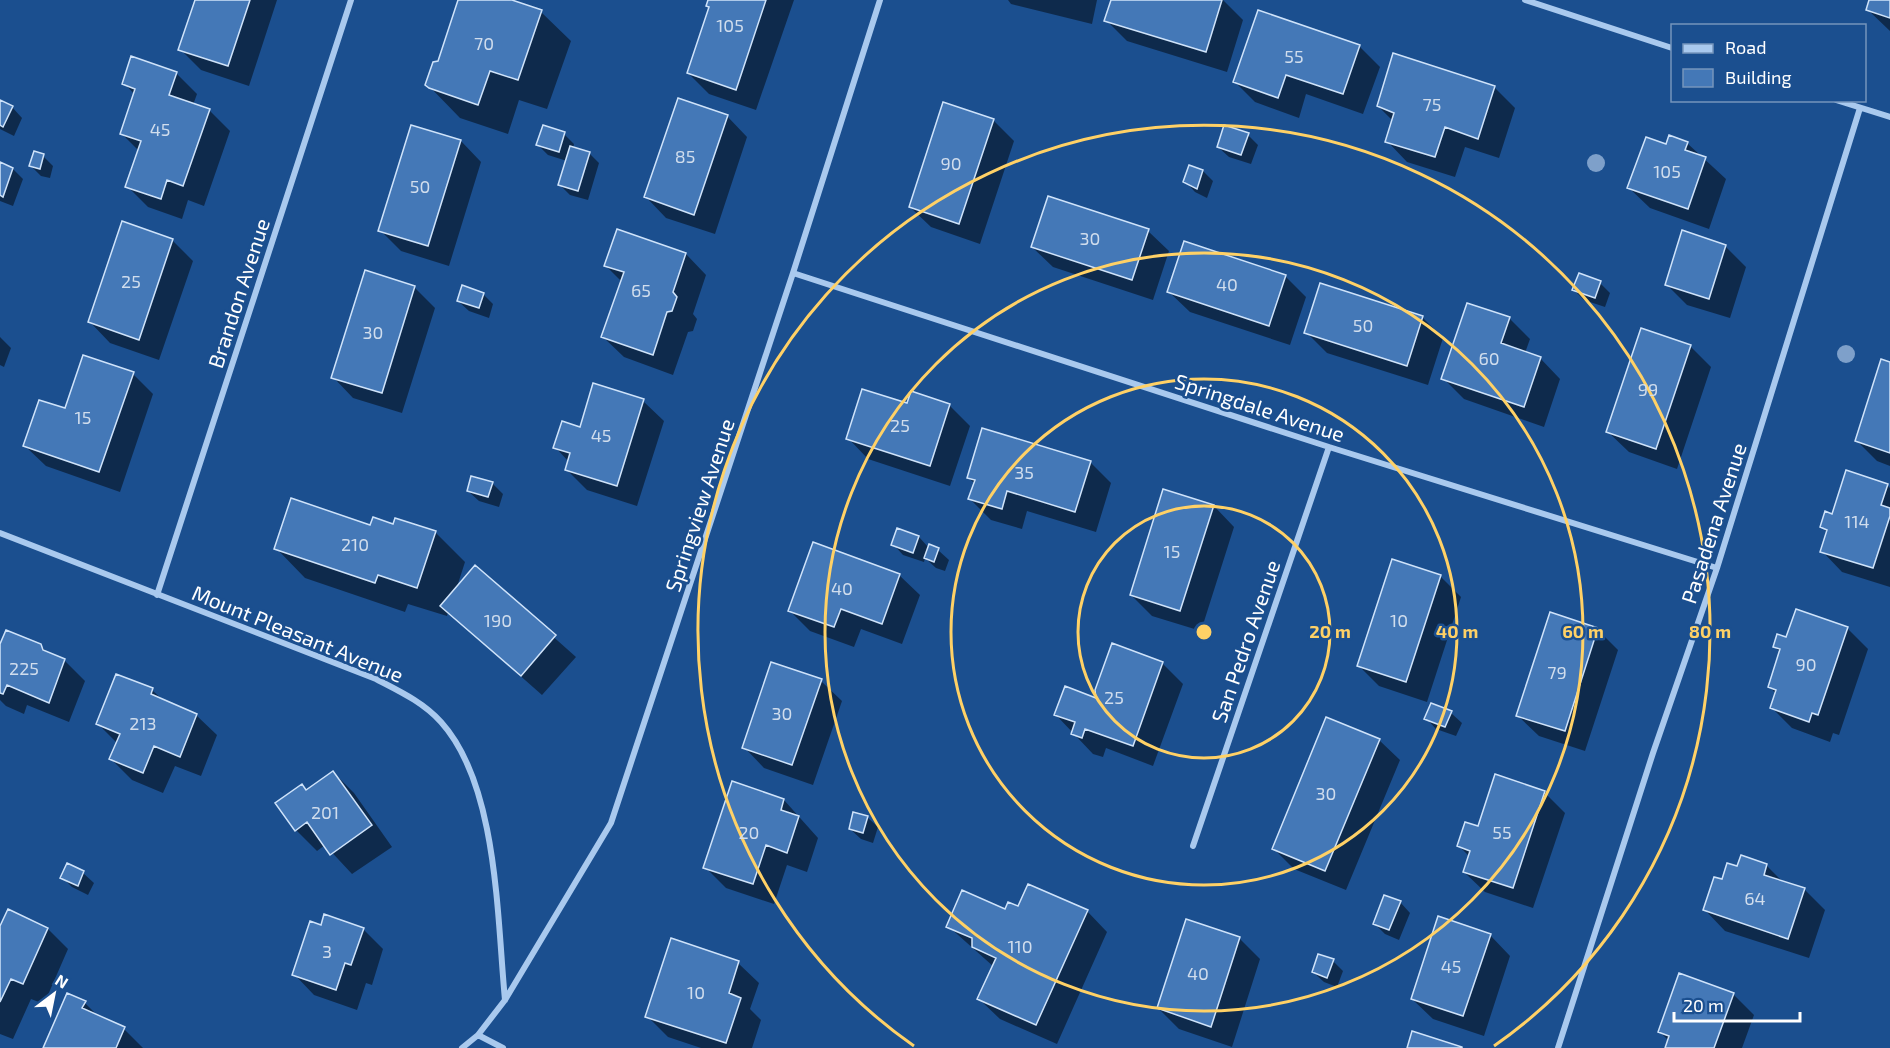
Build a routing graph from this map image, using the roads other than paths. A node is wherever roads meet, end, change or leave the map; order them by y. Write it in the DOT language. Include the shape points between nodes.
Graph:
graph roads {
  1 [pos="351,0"];
  2 [pos="880,0"];
  3 [pos="1525,0"];
  4 [pos="1671,48"];
  5 [pos="1842,102"];
  6 [pos="1860,108"];
  7 [pos="1890,117"];
  8 [pos="794,273"];
  9 [pos="1329,447"];
  10 [pos="0,533"];
  11 [pos="1717,568"];
  12 [pos="157,596"];
  13 [pos="1193,846"];
  14 [pos="505,1000"];
  15 [pos="478,1035"];
  16 [pos="462,1048"];
  17 [pos="503,1048"];
  18 [pos="1558,1048"];
  1 -- 12 [label="street, Brandon Avenue"];
  2 -- 8 [label="street, Springview Avenue"];
  3 -- 4 [label="street"];
  5 -- 6 [label="street"];
  6 -- 7 [label="street"];
  6 -- 11 [label="street, Pasadena Avenue"];
  8 -- 9 [label="street, Springdale Avenue"];
  8 -- 14 [label="street, Springview Avenue" via="611,823"];
  9 -- 11 [label="street, Springdale Avenue"];
  9 -- 13 [label="street, San Pedro Avenue"];
  10 -- 12 [label="street, Mount Pleasant Avenue"];
  11 -- 18 [label="street, Pasadena Avenue"];
  12 -- 14 [label="street, Mount Pleasant Avenue" via="376,679 407,695 440,721 461,750 479,796 489,849"];
  14 -- 15 [label="street"];
  15 -- 16 [label="street"];
  15 -- 17 [label="street"];
}
